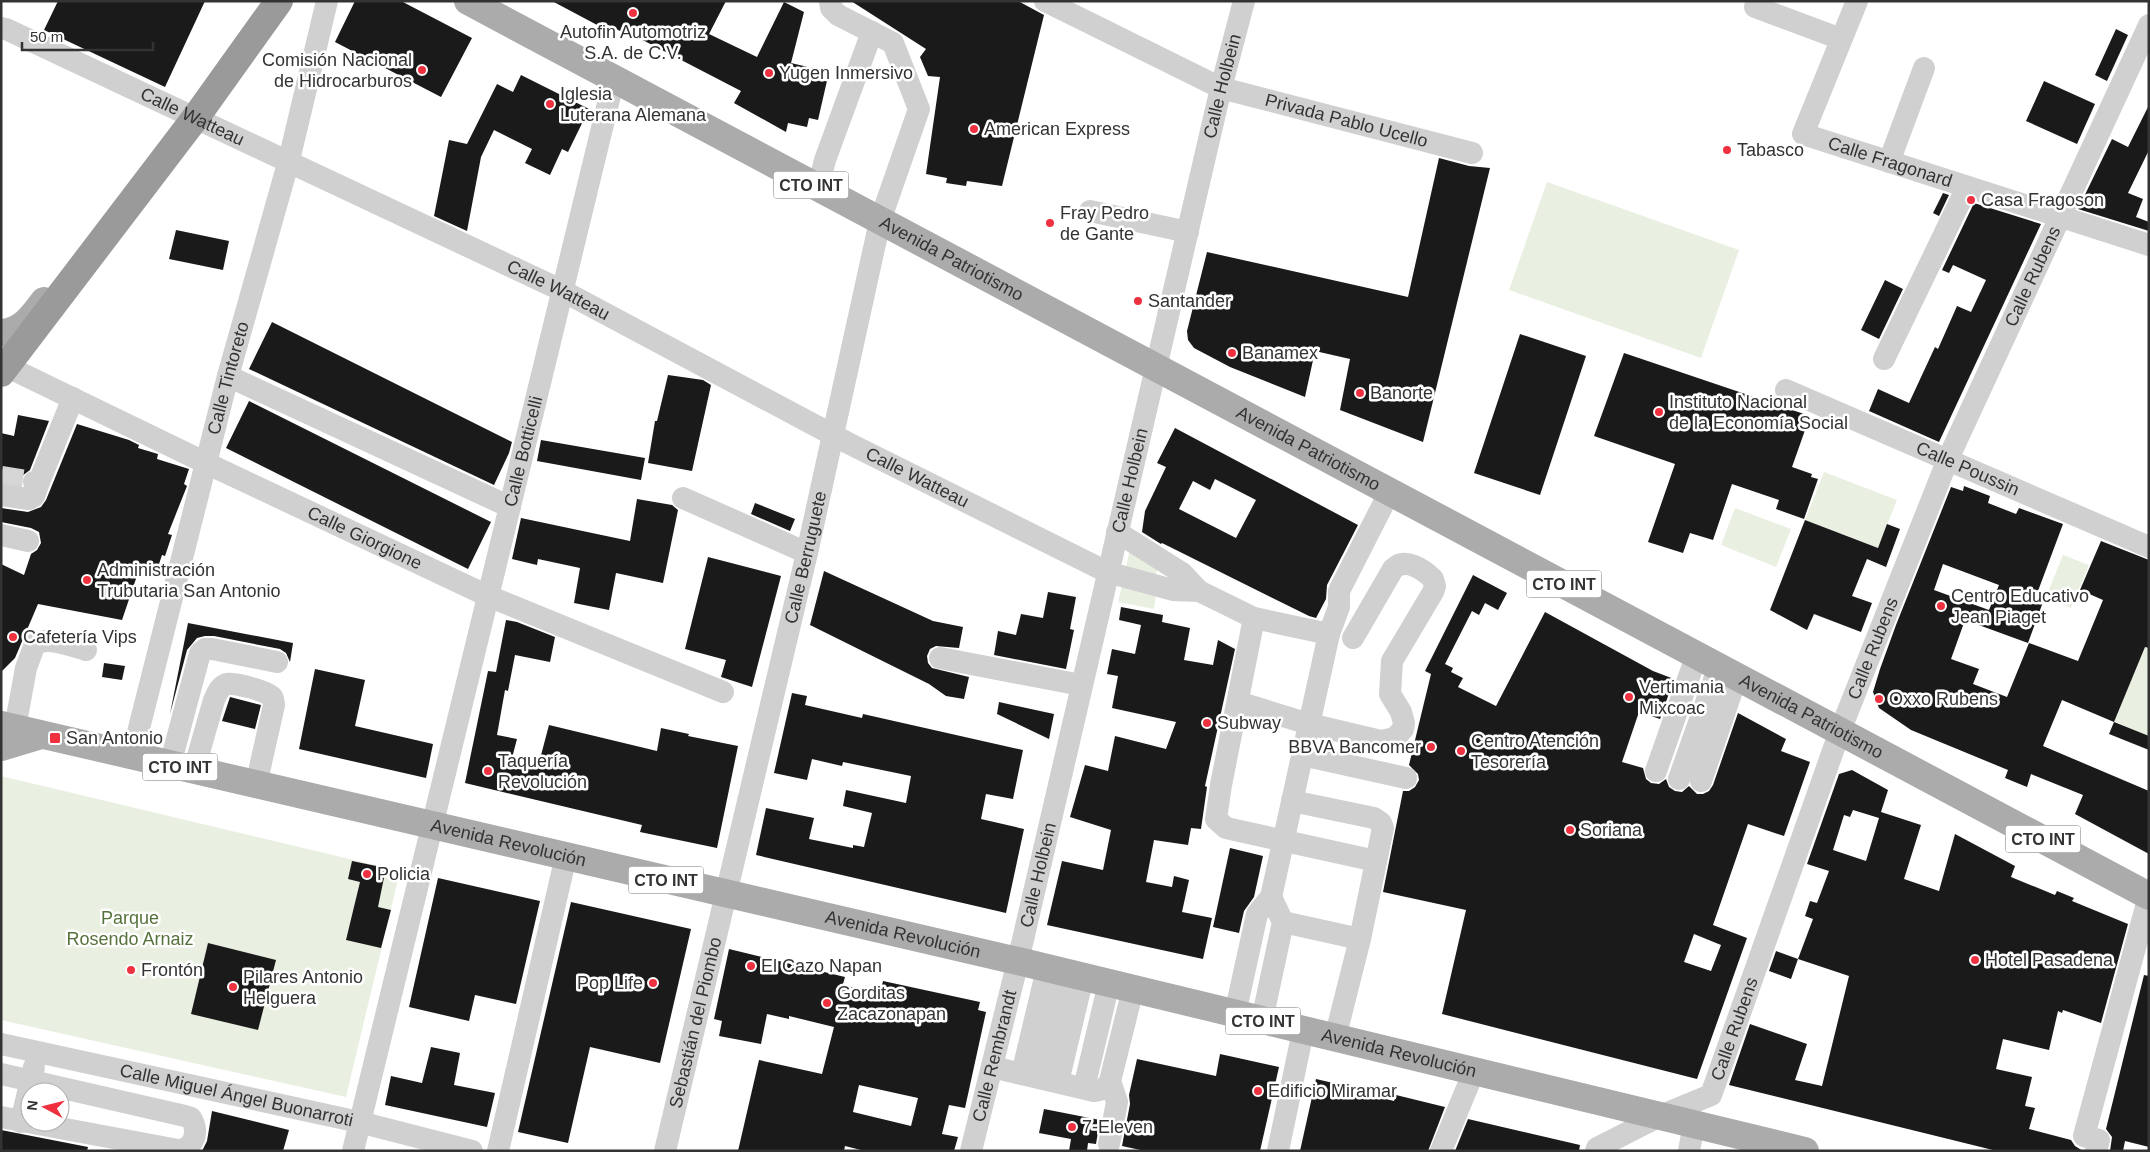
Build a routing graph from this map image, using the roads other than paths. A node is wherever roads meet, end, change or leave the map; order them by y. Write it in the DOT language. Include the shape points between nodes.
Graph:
graph roads {
  1 [pos="267,1"];
  2 [pos="279,1"];
  3 [pos="293,1"];
  4 [pos="328,1"];
  5 [pos="468,1"];
  6 [pos="830,1"];
  7 [pos="1045,1"];
  8 [pos="1244,1"];
  9 [pos="1757,1"];
  10 [pos="1857,1"];
  11 [pos="2149,25"];
  12 [pos="1,28"];
  13 [pos="872,32"];
  14 [pos="1840,39"];
  15 [pos="1924,68"];
  16 [pos="614,79"];
  17 [pos="1221,88"];
  18 [pos="196,117"];
  19 [pos="1472,153"];
  20 [pos="289,160"];
  21 [pos="1889,162"];
  22 [pos="1967,187"];
  23 [pos="818,189"];
  24 [pos="1090,211"];
  25 [pos="2060,217"];
  26 [pos="880,221"];
  27 [pos="1188,232"];
  28 [pos="2149,245"];
  29 [pos="561,290"];
  30 [pos="1,333"];
  31 [pos="1884,359"];
  32 [pos="1156,366"];
  33 [pos="5,375"];
  34 [pos="228,376"];
  35 [pos="1786,390"];
  36 [pos="73,398"];
  37 [pos="832,433"];
  38 [pos="1948,459"];
  39 [pos="206,463"];
  40 [pos="1396,494"];
  41 [pos="1,495"];
  42 [pos="683,498"];
  43 [pos="510,508"];
  44 [pos="1117,532"];
  45 [pos="1,535"];
  46 [pos="28,541"];
  47 [pos="2149,547"];
  48 [pos="807,553"];
  49 [pos="1107,572"];
  50 [pos="1199,591"];
  51 [pos="488,596"];
  52 [pos="1343,598"];
  53 [pos="1371,607"];
  54 [pos="1254,618"];
  55 [pos="1329,634"];
  56 [pos="1353,638"];
  57 [pos="86,650"];
  58 [pos="940,658"];
  59 [pos="277,662"];
  60 [pos="1718,665"];
  61 [pos="1081,685"];
  62 [pos="723,692"];
  63 [pos="1238,702"];
  64 [pos="7,716"];
  65 [pos="1309,724"];
  66 [pos="1840,731"];
  67 [pos="43,735"];
  68 [pos="1,747"];
  69 [pos="132,756"];
  70 [pos="1301,762"];
  71 [pos="182,767"];
  72 [pos="1656,772"];
  73 [pos="1679,779"];
  74 [pos="1701,782"];
  75 [pos="256,784"];
  76 [pos="1405,784"];
  77 [pos="1292,801"];
  78 [pos="433,826"];
  79 [pos="1283,841"];
  80 [pos="566,856"];
  81 [pos="1376,861"];
  82 [pos="726,894"];
  83 [pos="2149,896"];
  84 [pos="1271,898"];
  85 [pos="1283,922"];
  86 [pos="1360,939"];
  87 [pos="1018,961"];
  88 [pos="1088,979"];
  89 [pos="1235,1014"];
  90 [pos="1262,1020"];
  91 [pos="1303,1030"];
  92 [pos="1335,1038"];
  93 [pos="1,1044"];
  94 [pos="38,1052"];
  95 [pos="992,1067"];
  96 [pos="1474,1072"];
  97 [pos="1,1074"];
  98 [pos="30,1080"];
  99 [pos="1064,1082"];
  100 [pos="1660,1116"];
  101 [pos="11,1120"];
  102 [pos="359,1122"];
  103 [pos="1694,1124"];
  104 [pos="1109,1144"];
  105 [pos="1794,1150"];
  106 [pos="353,1151"];
  107 [pos="472,1151"];
  108 [pos="498,1151"];
  109 [pos="665,1151"];
  110 [pos="972,1151"];
  111 [pos="1278,1151"];
  112 [pos="1441,1151"];
  113 [pos="1596,1151"];
  114 [pos="1689,1151"];
  115 [pos="2096,1151"];
  1 -- 18 [label="main road"];
  2 -- 33 [label="highway, bridge"];
  3 -- 18 [label="main road"];
  4 -- 20 [label="street, Calle Tintoreto"];
  5 -- 16 [label="main road, Avenida Patriotismo / CTO INT"];
  6 -- 13 [label="street, Calle Berruguete" via="831,8 838,15"];
  7 -- 17 [label="street, Privada Pablo Ucello"];
  8 -- 17 [label="street, Calle Holbein"];
  9 -- 14 [label="street" via="1755,7"];
  10 -- 14 [label="street"];
  11 -- 25 [label="street, Calle Rubens"];
  12 -- 18 [label="street, Calle Watteau"];
  13 -- 23 [label="street" via="825,160"];
  13 -- 26 [label="street, Calle Berruguete" via="893,43 919,109"];
  14 -- 21 [label="street, Calle Fragonard" via="1803,134"];
  15 -- 21 [label="street"];
  16 -- 23 [label="main road, Avenida Patriotismo / CTO INT"];
  16 -- 29 [label="street, Calle Botticelli"];
  17 -- 19 [label="street, Privada Pablo Ucello"];
  17 -- 27 [label="street, Calle Holbein"];
  18 -- 20 [label="street, Calle Watteau"];
  18 -- 30 [label="main road" via="27,323 8,333"];
  18 -- 33 [label="main road"];
  20 -- 29 [label="street, Calle Watteau"];
  20 -- 34 [label="street, Calle Tintoreto"];
  21 -- 22 [label="street, Calle Fragonard"];
  22 -- 25 [label="street, Calle Fragonard"];
  22 -- 31 [label="street"];
  23 -- 26 [label="main road, Avenida Patriotismo / CTO INT"];
  24 -- 27 [label="street"];
  25 -- 28 [label="street, Calle Fragonard"];
  25 -- 38 [label="street, Calle Rubens"];
  26 -- 32 [label="main road, Avenida Patriotismo / CTO INT"];
  26 -- 37 [label="street, Calle Berruguete"];
  27 -- 32 [label="street, Calle Holbein"];
  29 -- 37 [label="street, Calle Watteau"];
  29 -- 43 [label="street, Calle Botticelli"];
  32 -- 40 [label="main road, Avenida Patriotismo / CTO INT"];
  32 -- 44 [label="street, Calle Holbein"];
  33 -- 36 [label="street, Calle Giorgione"];
  34 -- 39 [label="street, Calle Tintoreto"];
  34 -- 43 [label="street"];
  35 -- 38 [label="street, Calle Poussin"];
  36 -- 39 [label="street, Calle Giorgione"];
  36 -- 41 [label="street" via="36,482 34,496 29,499"];
  37 -- 48 [label="street, Calle Berruguete"];
  37 -- 49 [label="street, Calle Watteau"];
  38 -- 47 [label="street, Calle Poussin"];
  38 -- 66 [label="street, Calle Rubens"];
  39 -- 51 [label="street, Calle Giorgione"];
  39 -- 69 [label="street, Calle Tintoreto"];
  40 -- 52 [label="street"];
  40 -- 60 [label="main road, Avenida Patriotismo / CTO INT"];
  42 -- 48 [label="street"];
  43 -- 51 [label="street, Calle Botticelli"];
  44 -- 49 [label="street, Calle Holbein"];
  44 -- 50 [label="street" via="1182,573"];
  45 -- 46 [label="street"];
  48 -- 82 [label="street, Calle Berruguete"];
  49 -- 50 [label="street, Calle Watteau" via="1173,590"];
  49 -- 61 [label="street, Calle Holbein"];
  50 -- 54 [label="street"];
  51 -- 62 [label="street, Calle Giorgione"];
  51 -- 78 [label="street, Calle Botticelli"];
  52 -- 53 [label="street"];
  52 -- 55 [label="street"];
  53 -- 56 [label="street"];
  53 -- 65 [label="street" via="1398,565 1410,565 1433,579 1433,592 1392,661 1390,694 1404,723 1400,734 1391,740 1381,741"];
  54 -- 55 [label="street"];
  54 -- 63 [label="street"];
  55 -- 65 [label="street"];
  57 -- 64 [label="street" via="47,640 35,644"];
  58 -- 61 [label="street"];
  59 -- 71 [label="street" via="212,649 200,653"];
  60 -- 66 [label="main road, Avenida Patriotismo / CTO INT"];
  60 -- 72 [label="street"];
  60 -- 73 [label="street"];
  60 -- 74 [label="street"];
  61 -- 87 [label="street, Calle Holbein"];
  63 -- 65 [label="street"];
  63 -- 79 [label="street" via="1216,819 1226,828"];
  64 -- 67 [label="main road"];
  65 -- 70 [label="street"];
  66 -- 83 [label="main road, Avenida Patriotismo / CTO INT"];
  66 -- 100 [label="street, Calle Rubens" via="1711,1094"];
  67 -- 68 [label="main road"];
  67 -- 69 [label="main road, Avenida Revolución / CTO INT"];
  69 -- 71 [label="main road, Avenida Revolución / CTO INT"];
  70 -- 76 [label="street"];
  70 -- 77 [label="street"];
  71 -- 75 [label="main road, Avenida Revolución / CTO INT"];
  71 -- 75 [label="street" via="219,690 225,684 233,684 267,692 274,705"];
  75 -- 78 [label="main road, Avenida Revolución / CTO INT"];
  77 -- 79 [label="street"];
  77 -- 81 [label="street" via="1378,820 1383,828"];
  78 -- 80 [label="main road, Avenida Revolución / CTO INT"];
  78 -- 102 [label="street, Calle Botticelli"];
  79 -- 81 [label="street"];
  79 -- 84 [label="street"];
  80 -- 82 [label="main road, Avenida Revolución / CTO INT"];
  80 -- 108 [label="street"];
  81 -- 86 [label="street"];
  82 -- 87 [label="main road, Avenida Revolución / CTO INT"];
  82 -- 109 [label="street, Sebastián del Piombo"];
  83 -- 115 [label="street" via="2084,1136 2099,1140"];
  84 -- 85 [label="street"];
  84 -- 89 [label="street" via="1258,914"];
  85 -- 86 [label="street"];
  85 -- 90 [label="street"];
  86 -- 92 [label="street"];
  87 -- 88 [label="main road, Avenida Revolución / CTO INT"];
  87 -- 95 [label="street, Calle Rembrandt"];
  88 -- 89 [label="main road, Avenida Revolución / CTO INT"];
  88 -- 99 [label="street"];
  88 -- 99 [label="street"];
  88 -- 99 [label="street"];
  89 -- 90 [label="main road, Avenida Revolución / CTO INT"];
  90 -- 91 [label="main road, Avenida Revolución / CTO INT"];
  91 -- 92 [label="main road, Avenida Revolución / CTO INT"];
  91 -- 111 [label="street"];
  92 -- 96 [label="main road, Avenida Revolución / CTO INT"];
  93 -- 94 [label="street, Calle Miguel Ángel Buonarroti"];
  94 -- 98 [label="street"];
  94 -- 102 [label="street, Calle Miguel Ángel Buonarroti"];
  95 -- 99 [label="street"];
  95 -- 110 [label="street, Calle Rembrandt"];
  96 -- 100 [label="main road, Avenida Revolución / CTO INT"];
  96 -- 112 [label="street"];
  97 -- 98 [label="street"];
  98 -- 101 [label="street"];
  98 -- 101 [label="street" via="191,1118 194,1140 185,1150 178,1150"];
  99 -- 104 [label="street" via="1117,1102"];
  100 -- 103 [label="main road, Avenida Revolución / CTO INT"];
  100 -- 113 [label="street, Calle Rubens"];
  102 -- 106 [label="street, Calle Botticelli"];
  102 -- 107 [label="street, Calle Miguel Ángel Buonarroti"];
  103 -- 105 [label="main road, Avenida Revolución / CTO INT"];
  103 -- 114 [label="street"];
}
